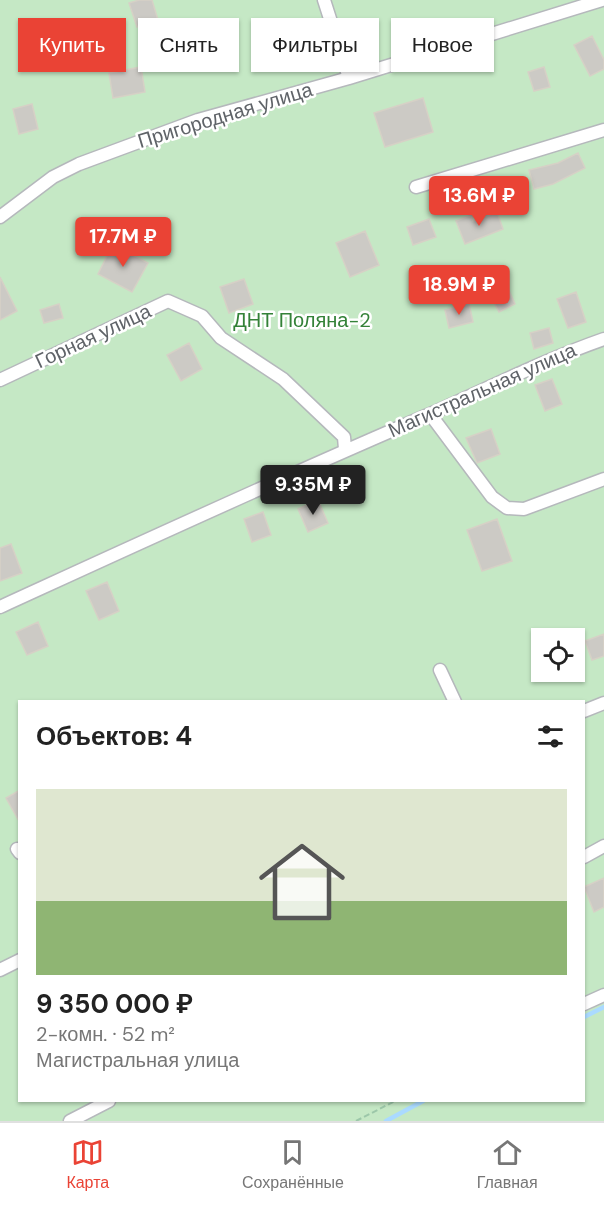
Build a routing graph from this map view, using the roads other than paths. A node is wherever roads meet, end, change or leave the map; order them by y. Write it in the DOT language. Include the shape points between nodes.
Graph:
graph roads {
  1 [pos="324,0"];
  2 [pos="602,0"];
  3 [pos="349,78"];
  4 [pos="604,130"];
  5 [pos="416,187"];
  6 [pos="0,217"];
  7 [pos="604,339"];
  8 [pos="0,380"];
  9 [pos="430,414"];
  10 [pos="345,449"];
  11 [pos="604,479"];
  12 [pos="0,607"];
  13 [pos="440,670"];
  14 [pos="454,700"];
  15 [pos="604,703"];
  16 [pos="585,711"];
  17 [pos="604,846"];
  18 [pos="585,856"];
  19 [pos="18,961"];
  20 [pos="0,970"];
  21 [pos="604,995"];
  22 [pos="585,1004"];
  23 [pos="107,1102"];
  24 [pos="70,1121"];
  1 -- 3 [label="street"];
  2 -- 3 [label="street, Пригородная улица"];
  3 -- 6 [label="street, Пригородная улица" via="198,120 79,164 53,177"];
  4 -- 5 [label="street"];
  7 -- 9 [label="street, Магистральная улица"];
  8 -- 10 [label="street, Горная улица" via="168,301 202,316 221,338 283,379 344,437"];
  9 -- 10 [label="street, Магистральная улица"];
  9 -- 11 [label="street" via="492,497 507,508 524,509"];
  10 -- 12 [label="street, Магистральная улица"];
  13 -- 14 [label="street"];
  15 -- 16 [label="street"];
  17 -- 18 [label="street"];
  19 -- 20 [label="street"];
  21 -- 22 [label="street"];
  23 -- 24 [label="street"];
}
